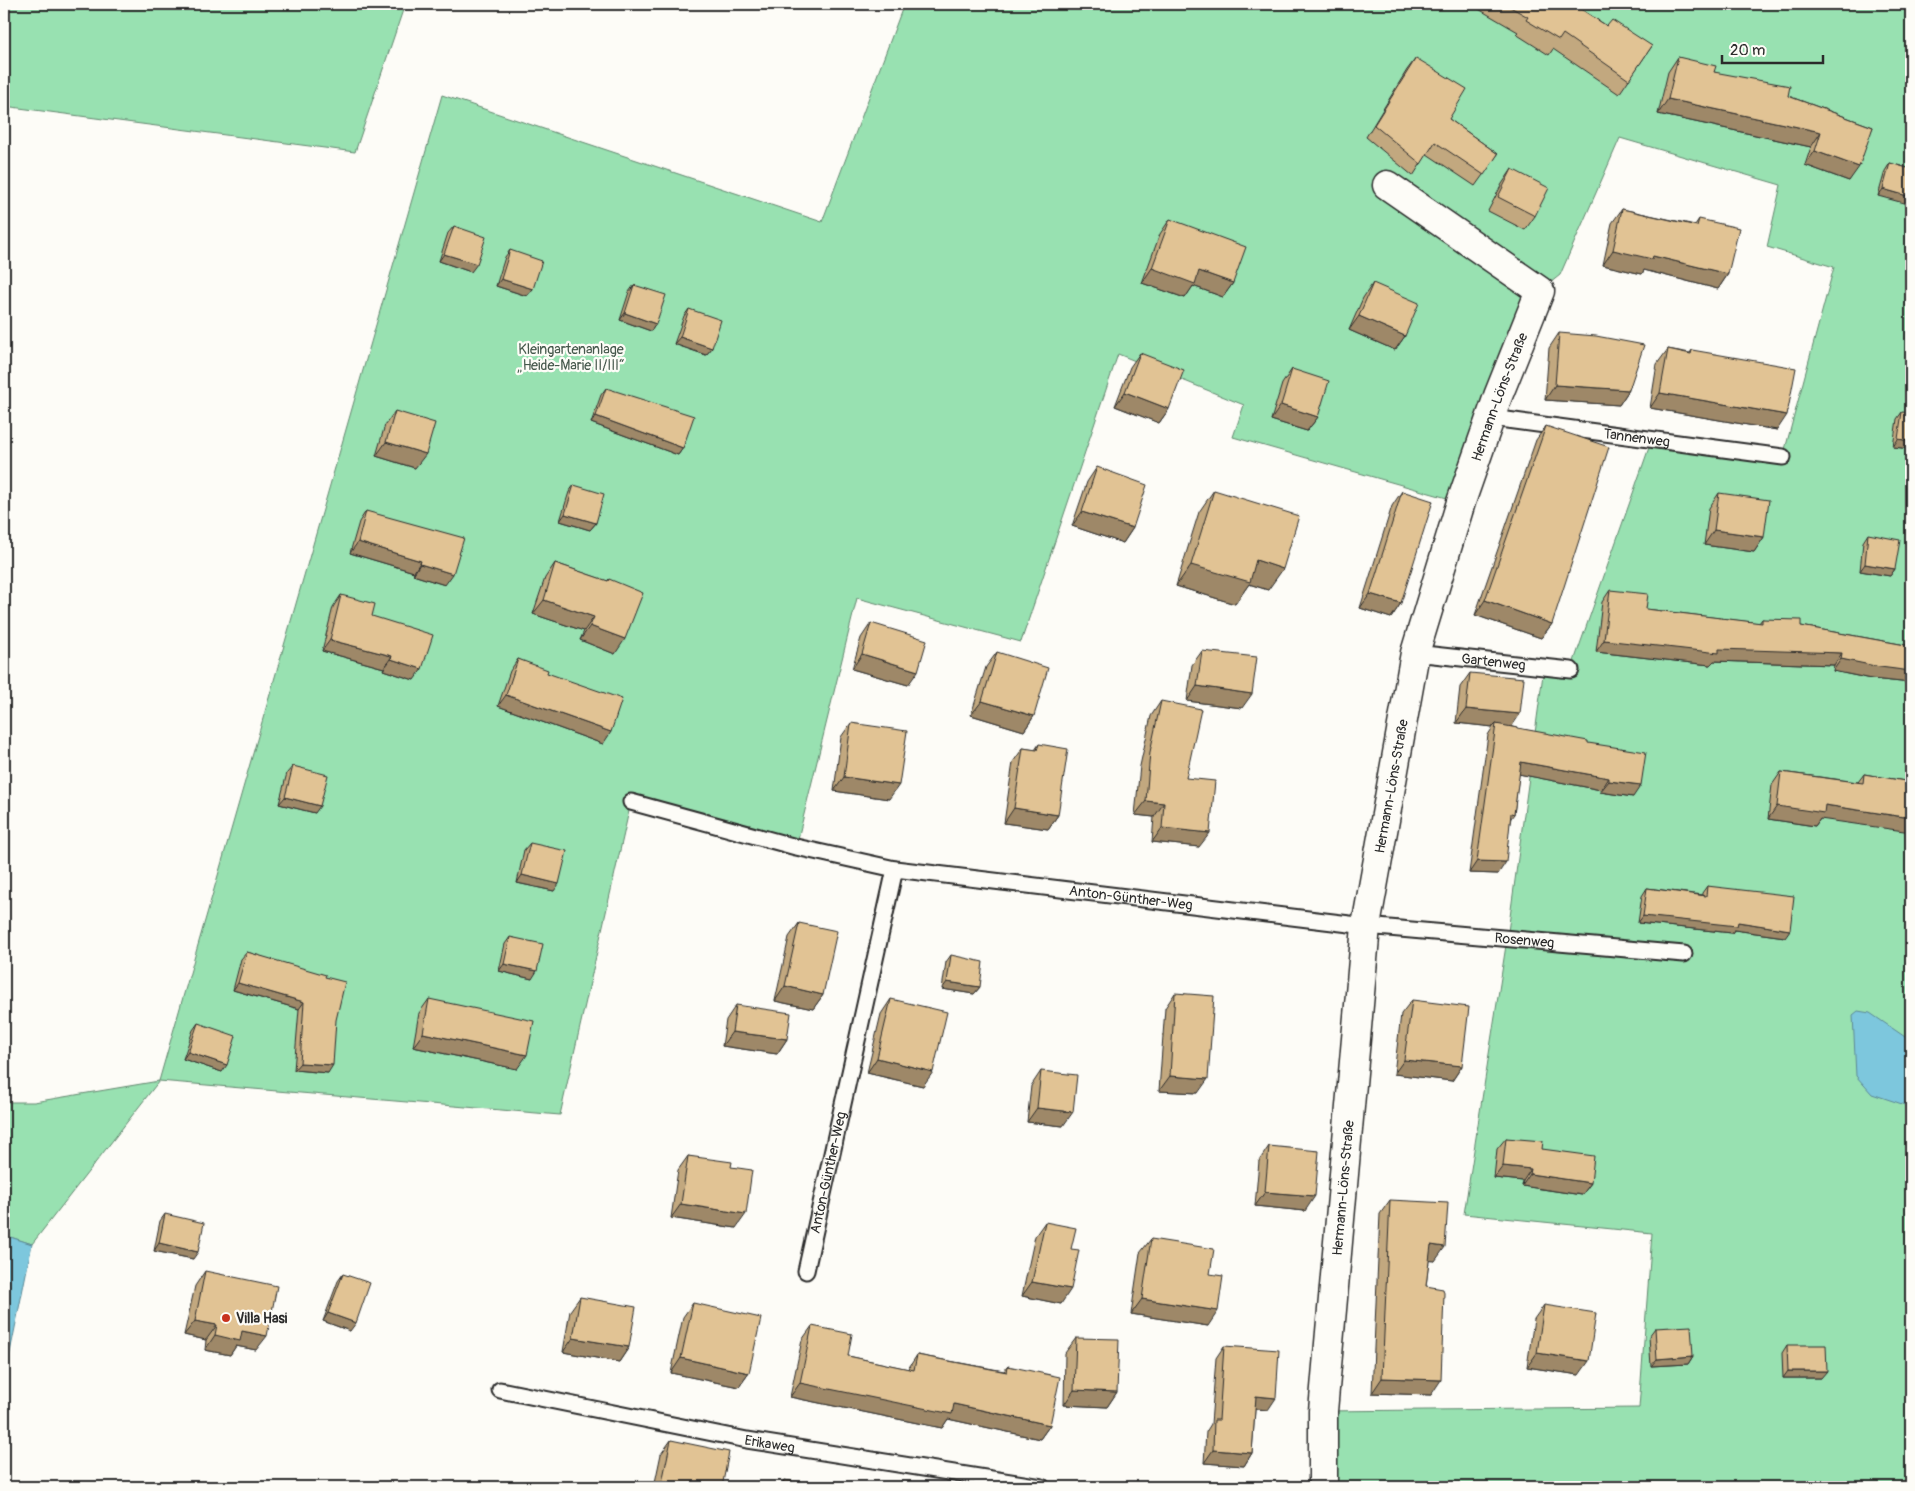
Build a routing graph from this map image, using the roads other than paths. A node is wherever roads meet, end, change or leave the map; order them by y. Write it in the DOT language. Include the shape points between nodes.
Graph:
graph roads {
  1 [pos="1387,185"];
  2 [pos="1492,418"];
  3 [pos="1783,457"];
  4 [pos="1415,653"];
  5 [pos="1571,670"];
  6 [pos="631,802"];
  7 [pos="895,869"];
  8 [pos="1366,926"];
  9 [pos="1684,954"];
  10 [pos="806,1271"];
  11 [pos="500,1390"];
  12 [pos="1042,1487"];
  13 [pos="1323,1487"];
  1 -- 2 [label="street, Hermann-Löns-Straße" via="1540,291"];
  2 -- 3 [label="lane, Tannenweg"];
  2 -- 4 [label="street, Hermann-Löns-Straße" via="1461,502"];
  4 -- 5 [label="lane, Gartenweg"];
  4 -- 8 [label="street, Hermann-Löns-Straße"];
  6 -- 7 [label="lane, Anton-Günther-Weg" via="796,847"];
  7 -- 8 [label="lane, Anton-Günther-Weg"];
  7 -- 10 [label="lane, Anton-Günther-Weg"];
  8 -- 9 [label="lane, Rosenweg"];
  8 -- 13 [label="street, Hermann-Löns-Straße" via="1324,1411"];
  11 -- 12 [label="lane, Erikaweg" via="747,1440"];
}
